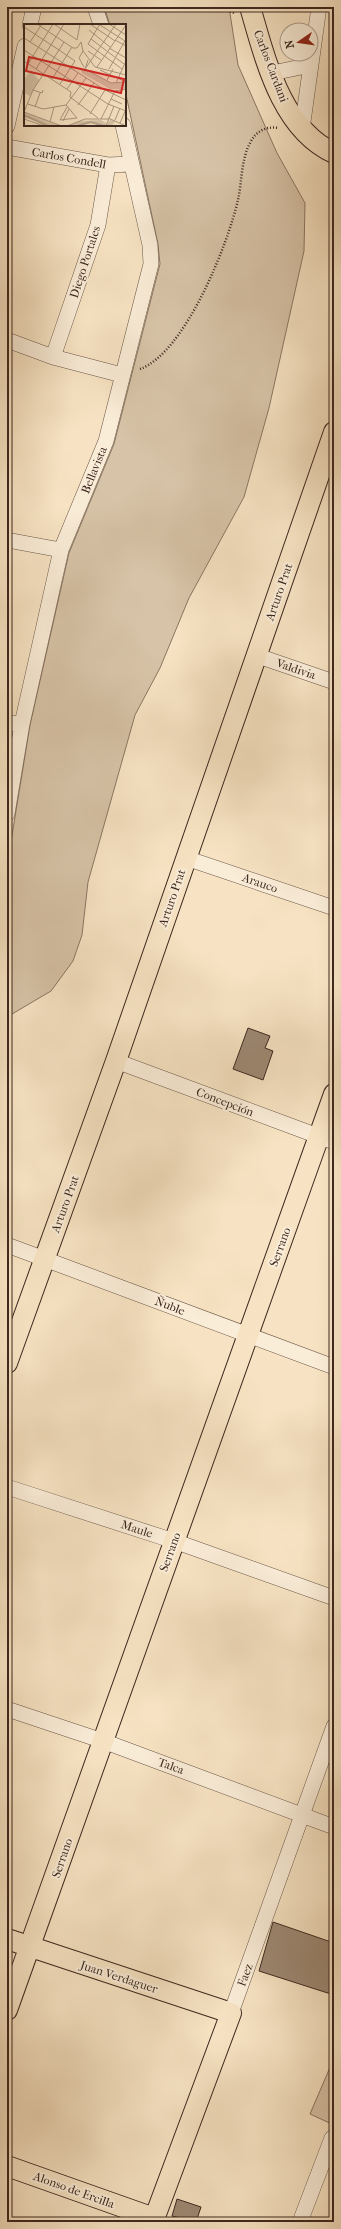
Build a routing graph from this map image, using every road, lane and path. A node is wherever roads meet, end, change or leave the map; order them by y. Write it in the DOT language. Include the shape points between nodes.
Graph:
graph roads {
  1 [pos="34,7"];
  2 [pos="95,7"];
  3 [pos="250,7"];
  4 [pos="319,7"];
  5 [pos="30,24"];
  6 [pos="101,24"];
  7 [pos="24,50"];
  8 [pos="311,65"];
  9 [pos="272,73"];
  10 [pos="7,126"];
  11 [pos="123,126"];
  12 [pos="302,129"];
  13 [pos="7,147"];
  14 [pos="334,153"];
  15 [pos="131,164"];
  16 [pos="108,165"];
  17 [pos="7,340"];
  18 [pos="53,357"];
  19 [pos="122,375"];
  20 [pos="334,432"];
  21 [pos="7,540"];
  22 [pos="61,550"];
  23 [pos="258,656"];
  24 [pos="334,682"];
  25 [pos="14,723"];
  26 [pos="7,814"];
  27 [pos="186,858"];
  28 [pos="334,908"];
  29 [pos="116,1061"];
  30 [pos="334,1094"];
  31 [pos="326,1140"];
  32 [pos="7,1245"];
  33 [pos="46,1260"];
  34 [pos="248,1336"];
  35 [pos="7,1363"];
  36 [pos="334,1366"];
  37 [pos="7,1487"];
  38 [pos="174,1541"];
  39 [pos="334,1598"];
  40 [pos="7,1709"];
  41 [pos="334,1726"];
  42 [pos="103,1741"];
  43 [pos="302,1814"];
  44 [pos="334,1826"];
  45 [pos="7,1939"];
  46 [pos="30,1948"];
  47 [pos="7,2010"];
  48 [pos="231,2013"];
  49 [pos="332,2138"];
  50 [pos="7,2166"];
  51 [pos="157,2221"];
  52 [pos="300,2222"];
  1 -- 5 [label="street"];
  2 -- 6 [label="street"];
  3 -- 9 [label="main road, Carlos Cardani"];
  4 -- 8 [label="street"];
  7 -- 10 [label="street"];
  8 -- 9 [label="street"];
  8 -- 12 [label="street"];
  9 -- 12 [label="main road, Carlos Cardani" via="283,102"];
  11 -- 15 [label="street, Bellavista"];
  12 -- 14 [label="main road, Carlos Cardani" via="319,146"];
  12 -- 19 [label="path" via="270,127 256,134 249,144 238,201 219,261 195,308 151,365"];
  13 -- 16 [label="street, Carlos Condell"];
  15 -- 16 [label="street, Carlos Condell"];
  15 -- 19 [label="street, Bellavista" via="150,245 151,264"];
  16 -- 18 [label="street, Diego Portales" via="98,225"];
  17 -- 18 [label="street"];
  18 -- 19 [label="street"];
  19 -- 22 [label="street, Bellavista" via="106,441"];
  20 -- 23 [label="main road, Arturo Prat"];
  21 -- 22 [label="street"];
  22 -- 25 [label="street, Bellavista"];
  23 -- 24 [label="street, Valdivia"];
  23 -- 27 [label="main road, Arturo Prat"];
  25 -- 26 [label="street, Bellavista"];
  27 -- 28 [label="street, Arauco"];
  27 -- 29 [label="main road, Arturo Prat"];
  29 -- 31 [label="street, Concepción"];
  29 -- 33 [label="main road, Arturo Prat"];
  30 -- 31 [label="main road, Serrano"];
  31 -- 34 [label="main road, Serrano"];
  32 -- 33 [label="street, Ñuble"];
  33 -- 34 [label="street, Ñuble"];
  33 -- 35 [label="main road, Arturo Prat"];
  34 -- 36 [label="street, Ñuble"];
  34 -- 38 [label="main road, Serrano"];
  37 -- 38 [label="street, Maule"];
  38 -- 39 [label="street, Maule"];
  38 -- 42 [label="main road, Serrano"];
  40 -- 42 [label="street, Talca"];
  41 -- 43 [label="street, Faez"];
  42 -- 43 [label="street, Talca"];
  42 -- 46 [label="main road, Serrano"];
  43 -- 44 [label="street, Talca"];
  43 -- 48 [label="street, Faez"];
  45 -- 46 [label="main road, Juan Verdaguer"];
  46 -- 47 [label="main road, Serrano"];
  46 -- 48 [label="main road, Juan Verdaguer"];
  48 -- 51 [label="main road, Faez"];
  49 -- 52 [label="street"];
  50 -- 51 [label="main road, Alonso de Ercilla"];
}
